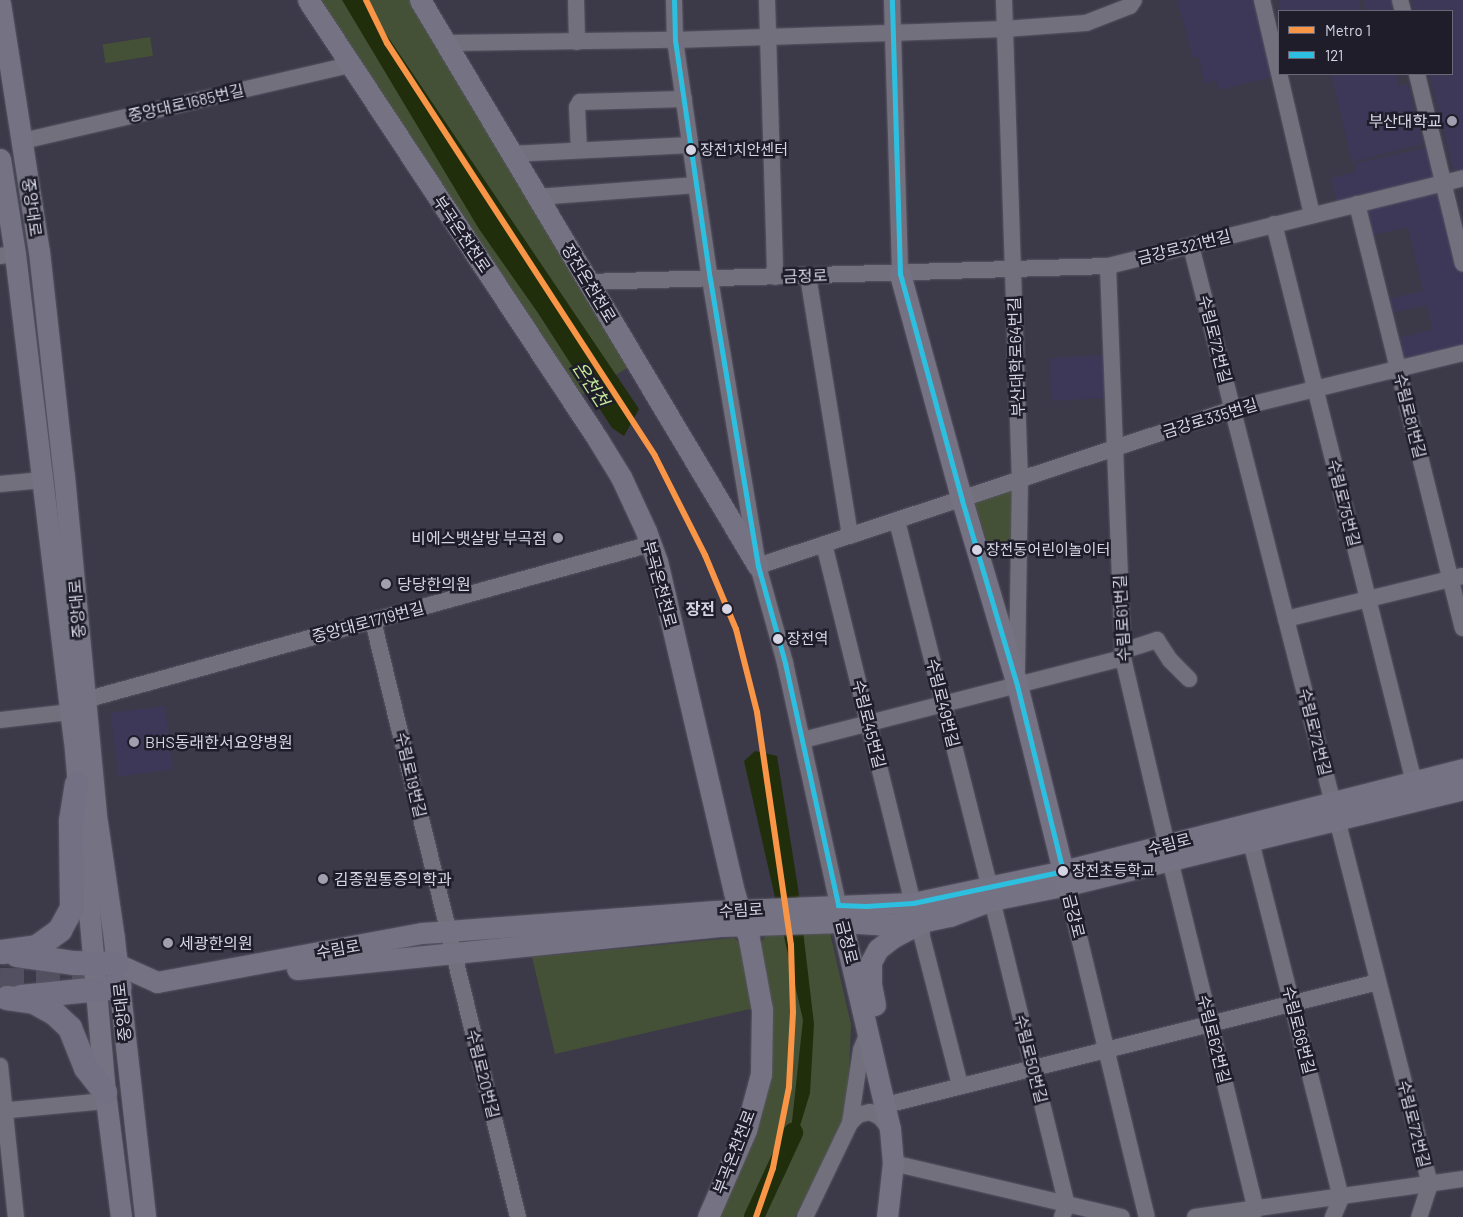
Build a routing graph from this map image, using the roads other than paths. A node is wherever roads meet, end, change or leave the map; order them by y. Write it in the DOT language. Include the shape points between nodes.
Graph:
graph roads {
  1 [pos="308,0"];
  2 [pos="420,0"];
  3 [pos="576,0"];
  4 [pos="674,0"];
  5 [pos="766,0"];
  6 [pos="892,0"];
  7 [pos="1004,0"];
  8 [pos="1134,0"];
  9 [pos="1262,0"];
  10 [pos="0,3"];
  11 [pos="1005,29"];
  12 [pos="893,33"];
  13 [pos="768,36"];
  14 [pos="675,40"];
  15 [pos="577,42"];
  16 [pos="446,43"];
  17 [pos="350,65"];
  18 [pos="1278,69"];
  19 [pos="1279,75"];
  20 [pos="1417,75"];
  21 [pos="684,99"];
  22 [pos="23,141"];
  23 [pos="691,145"];
  24 [pos="580,150"];
  25 [pos="511,154"];
  26 [pos="0,159"];
  27 [pos="1463,178"];
  28 [pos="1443,182"];
  29 [pos="697,185"];
  30 [pos="537,197"];
  31 [pos="1357,204"];
  32 [pos="1312,215"];
  33 [pos="1274,224"];
  34 [pos="1191,246"];
  35 [pos="8,255"];
  36 [pos="1463,264"];
  37 [pos="1108,266"];
  38 [pos="1013,270"];
  39 [pos="900,274"];
  40 [pos="808,276"];
  41 [pos="775,277"];
  42 [pos="710,279"];
  43 [pos="588,282"];
  44 [pos="1463,353"];
  45 [pos="1398,369"];
  46 [pos="1316,389"];
  47 [pos="1233,409"];
  48 [pos="1115,448"];
  49 [pos="1020,478"];
  50 [pos="42,480"];
  51 [pos="0,484"];
  52 [pos="962,500"];
  53 [pos="897,521"];
  54 [pos="850,536"];
  55 [pos="651,544"];
  56 [pos="824,544"];
  57 [pos="758,566"];
  58 [pos="1457,577"];
  59 [pos="1369,599"];
  60 [pos="1286,619"];
  61 [pos="373,620"];
  62 [pos="1463,628"];
  63 [pos="1123,654"];
  64 [pos="1189,679"];
  65 [pos="1017,685"];
  66 [pos="943,703"];
  67 [pos="78,706"];
  68 [pos="0,720"];
  69 [pos="869,723"];
  70 [pos="803,740"];
  71 [pos="1463,769"];
  72 [pos="1414,782"];
  73 [pos="77,784"];
  74 [pos="1463,790"];
  75 [pos="1335,811"];
  76 [pos="1251,842"];
  77 [pos="1169,853"];
  78 [pos="1065,878"];
  79 [pos="991,893"];
  80 [pos="913,903"];
  81 [pos="830,914"];
  82 [pos="746,918"];
  83 [pos="921,922"];
  84 [pos="448,931"];
  85 [pos="1,949"];
  86 [pos="453,954"];
  87 [pos="107,976"];
  88 [pos="157,982"];
  89 [pos="1378,982"];
  90 [pos="1293,1003"];
  91 [pos="1210,1023"];
  92 [pos="869,1030"];
  93 [pos="1106,1049"];
  94 [pos="0,1066"];
  95 [pos="1034,1067"];
  96 [pos="960,1085"];
  97 [pos="106,1096"];
  98 [pos="886,1105"];
  99 [pos="2,1111"];
  100 [pos="850,1123"];
  101 [pos="890,1129"];
  102 [pos="893,1163"];
  103 [pos="1463,1179"];
  104 [pos="1430,1184"];
  105 [pos="1341,1198"];
  106 [pos="1065,1211"];
  107 [pos="1254,1213"];
  108 [pos="16,1217"];
  109 [pos="121,1217"];
  110 [pos="145,1217"];
  111 [pos="518,1217"];
  112 [pos="708,1217"];
  113 [pos="806,1217"];
  114 [pos="887,1217"];
  115 [pos="1122,1217"];
  116 [pos="1148,1217"];
  117 [pos="1195,1217"];
  118 [pos="1333,1217"];
  119 [pos="1418,1217"];
  1 -- 17 [label="main road, 부곡온천천로"];
  2 -- 16 [label="main road, 장전온천천로"];
  3 -- 15 [label="street"];
  4 -- 14 [label="street, 금정로"];
  5 -- 13 [label="street"];
  6 -- 12 [label="street, 금강로"];
  7 -- 11 [label="street, 부산대학로64번길"];
  8 -- 11 [label="street" via="1130,6 1086,23"];
  9 -- 18 [label="street"];
  10 -- 22 [label="main road, 중앙대로"];
  11 -- 12 [label="street"];
  11 -- 38 [label="street, 부산대학로64번길"];
  12 -- 13 [label="street"];
  12 -- 39 [label="street, 금강로"];
  13 -- 14 [label="street"];
  13 -- 41 [label="street"];
  14 -- 15 [label="street"];
  14 -- 21 [label="street, 금정로"];
  15 -- 16 [label="street"];
  16 -- 25 [label="main road, 장전온천천로"];
  17 -- 22 [label="street, 중앙대로1685번길"];
  17 -- 55 [label="main road, 부곡온천천로" via="597,438 621,477"];
  19 -- 32 [label="street"];
  20 -- 28 [label="street"];
  21 -- 23 [label="street, 금정로"];
  21 -- 24 [label="street" via="580,102 577,106"];
  22 -- 67 [label="main road, 중앙대로" via="39,251 64,476"];
  23 -- 24 [label="street"];
  23 -- 29 [label="street, 금정로"];
  24 -- 25 [label="street"];
  25 -- 30 [label="main road, 장전온천천로"];
  26 -- 35 [label="main road, 중앙대로"];
  27 -- 28 [label="street, 금강로321번길"];
  28 -- 31 [label="street, 금강로321번길"];
  28 -- 36 [label="street"];
  29 -- 30 [label="street"];
  29 -- 42 [label="street, 금정로"];
  30 -- 43 [label="main road, 장전온천천로"];
  31 -- 32 [label="street, 금강로321번길"];
  31 -- 45 [label="street, 수림로81번길"];
  32 -- 33 [label="street, 금강로321번길"];
  33 -- 34 [label="street, 금강로321번길"];
  33 -- 46 [label="street, 수림로75번길"];
  34 -- 37 [label="street, 금강로321번길"];
  34 -- 47 [label="street, 수림로72번길"];
  35 -- 50 [label="main road, 중앙대로"];
  37 -- 38 [label="street, 금강로321번길"];
  37 -- 48 [label="street, 수림로61번길"];
  38 -- 39 [label="street, 금강로321번길"];
  38 -- 49 [label="street, 부산대학로64번길"];
  39 -- 40 [label="street, 금정로"];
  39 -- 52 [label="main road, 금강로"];
  40 -- 41 [label="street, 금정로"];
  40 -- 54 [label="street"];
  41 -- 42 [label="street, 금정로"];
  42 -- 43 [label="street, 금정로"];
  42 -- 57 [label="street, 금정로"];
  43 -- 57 [label="main road, 장전온천천로"];
  44 -- 45 [label="street, 금강로335번길"];
  45 -- 46 [label="street, 금강로335번길"];
  45 -- 58 [label="street, 수림로81번길"];
  46 -- 47 [label="street, 금강로335번길"];
  46 -- 59 [label="street, 수림로75번길"];
  47 -- 48 [label="street, 금강로335번길"];
  47 -- 60 [label="street, 수림로72번길"];
  48 -- 49 [label="street, 금강로335번길"];
  48 -- 63 [label="street, 수림로61번길"];
  49 -- 52 [label="street, 금강로335번길"];
  49 -- 65 [label="street, 부산대학로64번길"];
  50 -- 51 [label="street"];
  50 -- 67 [label="main road, 중앙대로"];
  52 -- 53 [label="street, 금강로335번길"];
  52 -- 65 [label="main road, 금강로"];
  53 -- 54 [label="street, 금강로335번길"];
  53 -- 66 [label="street, 수림로49번길"];
  54 -- 56 [label="street, 금강로335번길"];
  55 -- 61 [label="street, 중앙대로1719번길"];
  55 -- 82 [label="main road, 부곡온천천로"];
  56 -- 57 [label="street, 금강로335번길"];
  56 -- 69 [label="street, 수림로45번길"];
  57 -- 70 [label="street, 금정로"];
  58 -- 59 [label="street"];
  58 -- 62 [label="street, 수림로81번길"];
  59 -- 60 [label="street"];
  59 -- 72 [label="street, 수림로75번길"];
  60 -- 75 [label="street, 수림로72번길"];
  61 -- 67 [label="street, 중앙대로1719번길"];
  61 -- 84 [label="street, 수림로19번길"];
  63 -- 64 [label="street" via="1157,640 1170,660"];
  63 -- 65 [label="street"];
  63 -- 77 [label="street, 수림로61번길"];
  65 -- 66 [label="street"];
  65 -- 78 [label="main road, 금강로"];
  66 -- 69 [label="street"];
  66 -- 79 [label="street, 수림로49번길"];
  67 -- 68 [label="street, 중앙대로1719번길"];
  67 -- 73 [label="main road, 중앙대로"];
  67 -- 87 [label="main road, 중앙대로" via="97,822"];
  69 -- 70 [label="street"];
  69 -- 80 [label="street, 수림로45번길"];
  70 -- 81 [label="street, 금정로"];
  71 -- 72 [label="main road, 수림로"];
  72 -- 75 [label="main road, 수림로"];
  73 -- 85 [label="highway" via="71,821 72,908 60,930 37,947"];
  73 -- 87 [label="main road, 중앙대로"];
  74 -- 75 [label="main road, 수림로"];
  75 -- 76 [label="main road, 수림로"];
  75 -- 77 [label="main road, 수림로"];
  75 -- 89 [label="street, 수림로72번길"];
  76 -- 77 [label="main road, 수림로"];
  76 -- 90 [label="street, 수림로66번길"];
  77 -- 78 [label="main road, 수림로"];
  77 -- 91 [label="street, 수림로62번길"];
  78 -- 79 [label="main road, 수림로"];
  78 -- 93 [label="street, 금강로"];
  79 -- 80 [label="main road, 수림로"];
  79 -- 83 [label="main road, 수림로" via="950,916"];
  79 -- 95 [label="street, 수림로50번길"];
  80 -- 81 [label="main road, 수림로" via="866,906"];
  81 -- 82 [label="main road, 수림로"];
  81 -- 83 [label="main road, 수림로" via="891,925"];
  81 -- 92 [label="main road, 금정로"];
  82 -- 84 [label="main road, 수림로"];
  82 -- 86 [label="main road, 수림로"];
  82 -- 112 [label="main road, 부곡온천천로" via="762,1010 761,1074 746,1130"];
  83 -- 92 [label="main road" via="878,949 871,962 875,1007"];
  83 -- 96 [label="street" via="922,937"];
  84 -- 86 [label="street, 수림로20번길"];
  84 -- 88 [label="main road, 수림로" via="422,933"];
  85 -- 87 [label="highway" via="74,963"];
  86 -- 88 [label="main road, 수림로"];
  86 -- 111 [label="street, 수림로20번길"];
  87 -- 88 [label="main road, 수림로"];
  87 -- 97 [label="main road, 중앙대로"];
  87 -- 97 [label="highway" via="7,998 34,1002 54,1013 70,1028 86,1068"];
  87 -- 110 [label="main road, 중앙대로"];
  89 -- 90 [label="street"];
  89 -- 104 [label="street, 수림로72번길"];
  90 -- 91 [label="street"];
  90 -- 105 [label="street, 수림로66번길"];
  91 -- 93 [label="street"];
  91 -- 107 [label="street, 수림로62번길"];
  92 -- 98 [label="main road, 금정로"];
  92 -- 100 [label="street" via="861,1050"];
  93 -- 95 [label="street"];
  93 -- 116 [label="street, 금강로"];
  94 -- 99 [label="street"];
  95 -- 96 [label="street"];
  95 -- 106 [label="street, 수림로50번길"];
  96 -- 98 [label="street"];
  97 -- 99 [label="street"];
  97 -- 109 [label="main road, 중앙대로"];
  98 -- 101 [label="main road, 금정로"];
  99 -- 108 [label="street"];
  100 -- 101 [label="street" via="858,1115 870,1112 880,1117"];
  100 -- 113 [label="street"];
  101 -- 102 [label="main road, 금정로"];
  102 -- 106 [label="street"];
  102 -- 114 [label="main road, 금정로"];
  103 -- 104 [label="street"];
  104 -- 105 [label="street"];
  104 -- 119 [label="street, 수림로72번길"];
  105 -- 107 [label="street"];
  105 -- 118 [label="street"];
  106 -- 115 [label="street"];
  107 -- 117 [label="street"];
}
